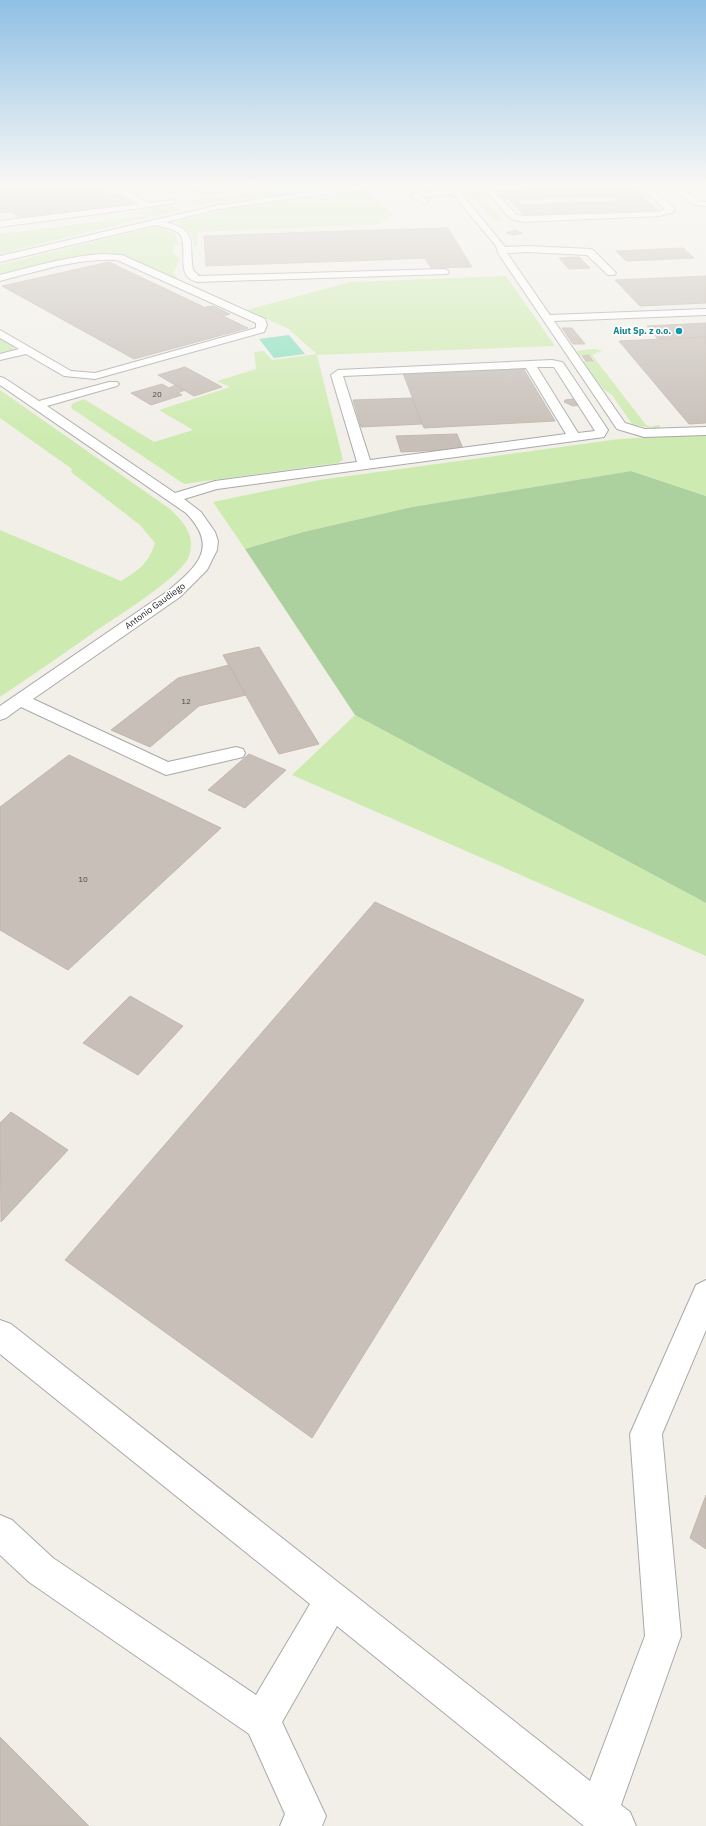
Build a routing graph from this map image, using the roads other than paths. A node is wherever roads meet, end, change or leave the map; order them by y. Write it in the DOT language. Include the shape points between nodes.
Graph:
graph roads {
  1 [pos="36,269"];
  2 [pos="146,269"];
  3 [pos="188,269"];
  4 [pos="514,269"];
  5 [pos="608,269"];
  6 [pos="444,272"];
  7 [pos="611,273"];
  8 [pos="0,278"];
  9 [pos="706,312"];
  10 [pos="548,318"];
  11 [pos="0,333"];
  12 [pos="27,350"];
  13 [pos="0,357"];
  14 [pos="529,364"];
  15 [pos="0,380"];
  16 [pos="126,380"];
  17 [pos="38,405"];
  18 [pos="706,431"];
  19 [pos="478,435"];
  20 [pos="574,437"];
  21 [pos="484,449"];
  22 [pos="365,466"];
  23 [pos="174,498"];
  24 [pos="20,700"];
  25 [pos="0,714"];
  26 [pos="236,753"];
  27 [pos="706,1295"];
  28 [pos="0,1335"];
  29 [pos="0,1532"];
  30 [pos="332,1600"];
  31 [pos="262,1721"];
  32 [pos="607,1819"];
  33 [pos="300,1826"];
  1 -- 8 [label="street"];
  2 -- 12 [label="street" via="262,321 260,330 96,376 68,374"];
  3 -- 6 [label="street" via="191,276 197,278"];
  4 -- 10 [label="street"];
  5 -- 7 [label="street"];
  9 -- 10 [label="street"];
  10 -- 18 [label="street" via="621,426 644,433"];
  11 -- 12 [label="street"];
  12 -- 13 [label="street"];
  14 -- 20 [label="street" via="562,425"];
  14 -- 20 [label="street" via="558,364 602,430 600,434"];
  14 -- 22 [label="street" via="352,371 337,375"];
  15 -- 17 [label="street, Antonio Gaudiego"];
  16 -- 17 [label="street"];
  17 -- 23 [label="street, Antonio Gaudiego"];
  19 -- 21 [label="street"];
  20 -- 21 [label="street"];
  21 -- 22 [label="street"];
  22 -- 23 [label="street" via="215,486"];
  23 -- 24 [label="street, Antonio Gaudiego" via="191,510 208,533 210,544 203,565 174,594"];
  24 -- 25 [label="street, Antonio Gaudiego"];
  24 -- 26 [label="street" via="166,769"];
  27 -- 32 [label="street" via="646,1434 662,1636"];
  28 -- 30 [label="street"];
  29 -- 31 [label="street" via="42,1570"];
  30 -- 31 [label="street"];
  30 -- 32 [label="street"];
  31 -- 33 [label="street" via="306,1816"];
}
